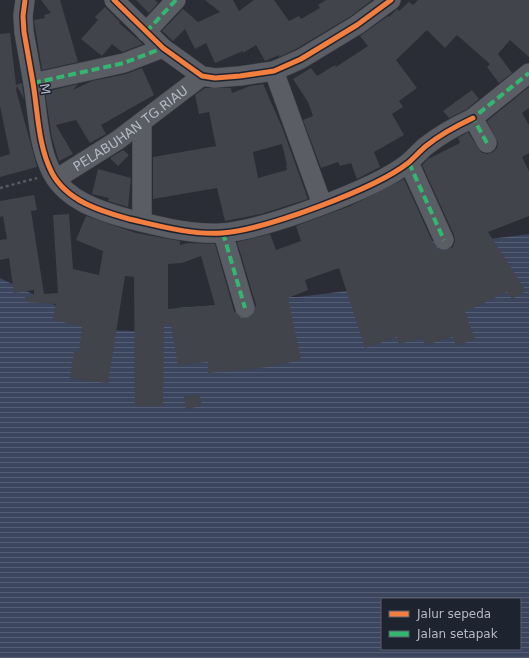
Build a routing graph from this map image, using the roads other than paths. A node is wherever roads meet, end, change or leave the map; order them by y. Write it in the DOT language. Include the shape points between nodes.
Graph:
graph roads {
  1 [pos="26,0"];
  2 [pos="114,0"];
  3 [pos="176,0"];
  4 [pos="391,0"];
  5 [pos="146,32"];
  6 [pos="163,48"];
  7 [pos="274,71"];
  8 [pos="529,73"];
  9 [pos="202,76"];
  10 [pos="33,84"];
  11 [pos="473,118"];
  12 [pos="142,122"];
  13 [pos="487,143"];
  14 [pos="409,163"];
  15 [pos="55,176"];
  16 [pos="322,204"];
  17 [pos="142,222"];
  18 [pos="223,233"];
  19 [pos="444,240"];
  20 [pos="245,308"];
  1 -- 10 [label="street, M" via="24,32"];
  2 -- 5 [label="street, PELABUHAN TG.RIAU"];
  3 -- 5 [label="street"];
  4 -- 7 [label="street" via="351,29"];
  5 -- 6 [label="street, PELABUHAN TG.RIAU"];
  6 -- 9 [label="street, PELABUHAN TG.RIAU"];
  6 -- 10 [label="street" via="124,63"];
  7 -- 9 [label="street" via="240,76"];
  7 -- 16 [label="street"];
  8 -- 11 [label="street"];
  9 -- 12 [label="street, PELABUHAN TG.RIAU"];
  10 -- 15 [label="street, M" via="40,133"];
  11 -- 13 [label="street"];
  11 -- 14 [label="street" via="445,132 424,147"];
  12 -- 15 [label="street, PELABUHAN TG.RIAU"];
  12 -- 17 [label="street"];
  14 -- 16 [label="street" via="373,183"];
  14 -- 19 [label="street"];
  15 -- 17 [label="street" via="64,190 82,202 104,212"];
  16 -- 18 [label="street" via="264,224"];
  17 -- 18 [label="street" via="197,233"];
  18 -- 20 [label="street"];
}
